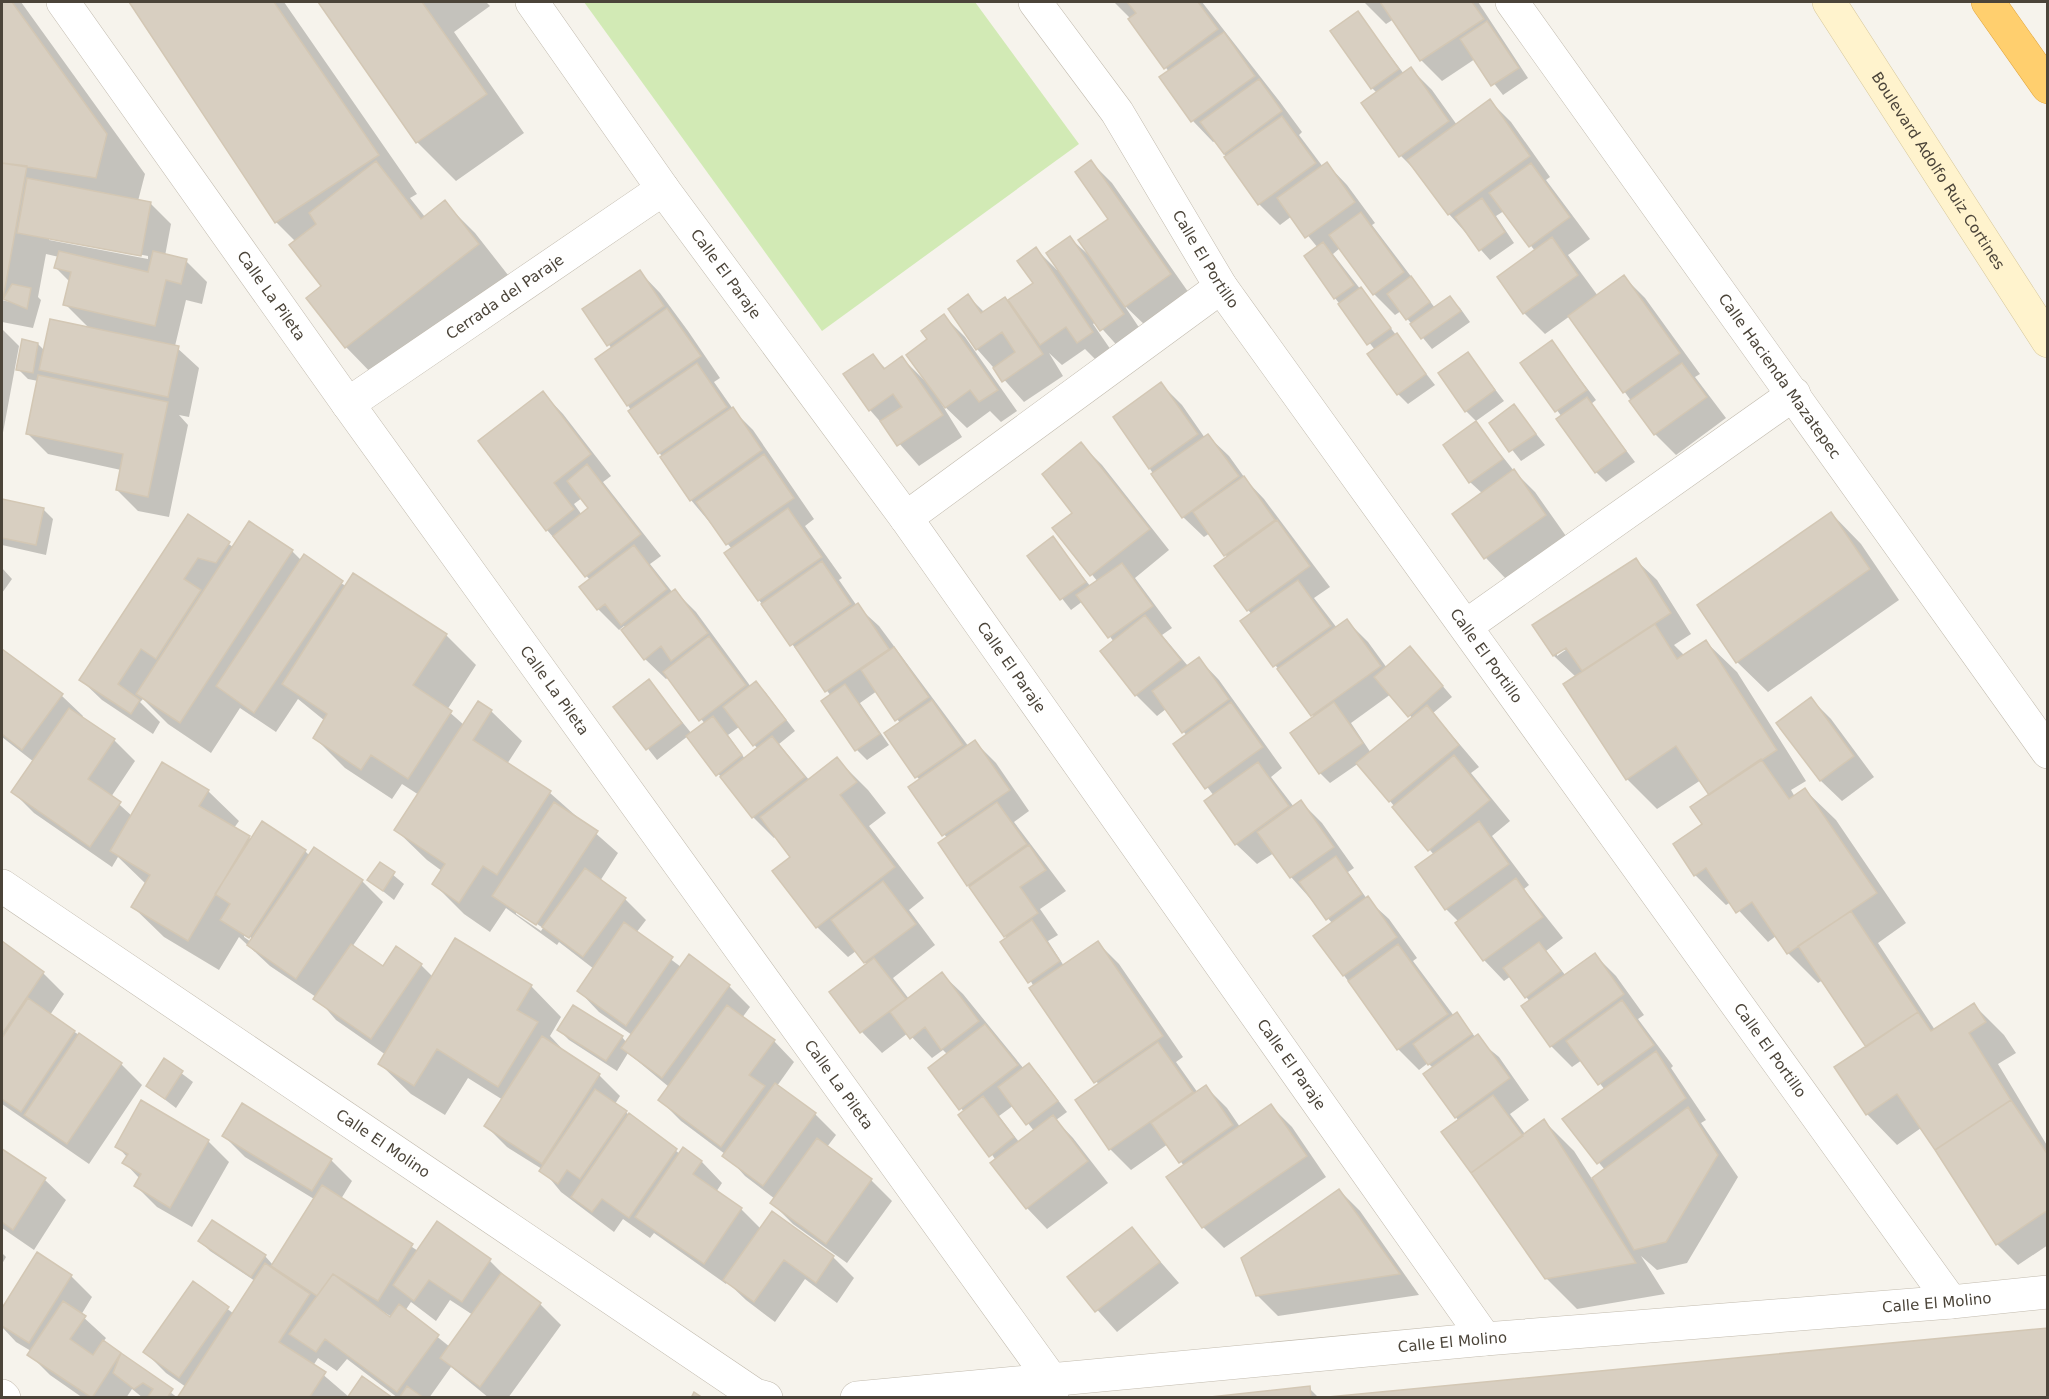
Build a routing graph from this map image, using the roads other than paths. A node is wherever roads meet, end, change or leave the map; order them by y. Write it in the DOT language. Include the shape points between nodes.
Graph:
graph roads {
  1 [pos="63,2"];
  2 [pos="532,2"];
  3 [pos="1035,2"];
  4 [pos="1512,2"];
  5 [pos="1829,2"];
  6 [pos="1988,2"];
  7 [pos="2048,87"];
  8 [pos="663,189"];
  9 [pos="1221,287"];
  10 [pos="2048,341"];
  11 [pos="1794,394"];
  12 [pos="348,404"];
  13 [pos="906,518"];
  14 [pos="1466,626"];
  15 [pos="2048,752"];
  16 [pos="2,886"];
  17 [pos="2048,1292"];
  18 [pos="1952,1302"];
  19 [pos="1485,1339"];
  20 [pos="1051,1388"];
  21 [pos="766,1398"];
  22 [pos="857,1398"];
  1 -- 12 [label="street, Calle La Pileta"];
  2 -- 8 [label="street, Calle El Paraje"];
  3 -- 9 [label="street, Calle El Portillo" via="1117,112"];
  4 -- 11 [label="street, Calle Hacienda Mazatepec"];
  5 -- 10 [label="main road, Boulevard Adolfo Ruiz Cortines"];
  6 -- 7 [label="highway"];
  8 -- 12 [label="street, Cerrada del Paraje"];
  8 -- 13 [label="street, Calle El Paraje"];
  9 -- 13 [label="street"];
  9 -- 14 [label="street, Calle El Portillo"];
  11 -- 14 [label="street"];
  11 -- 15 [label="street, Calle Hacienda Mazatepec"];
  12 -- 20 [label="street, Calle La Pileta"];
  13 -- 19 [label="street, Calle El Paraje"];
  14 -- 18 [label="street, Calle El Portillo"];
  16 -- 21 [label="street, Calle El Molino" via="755,1395"];
  17 -- 18 [label="street, Calle El Molino"];
  18 -- 19 [label="street, Calle El Molino"];
  19 -- 20 [label="street, Calle El Molino"];
  20 -- 22 [label="street, Calle El Molino"];
}
